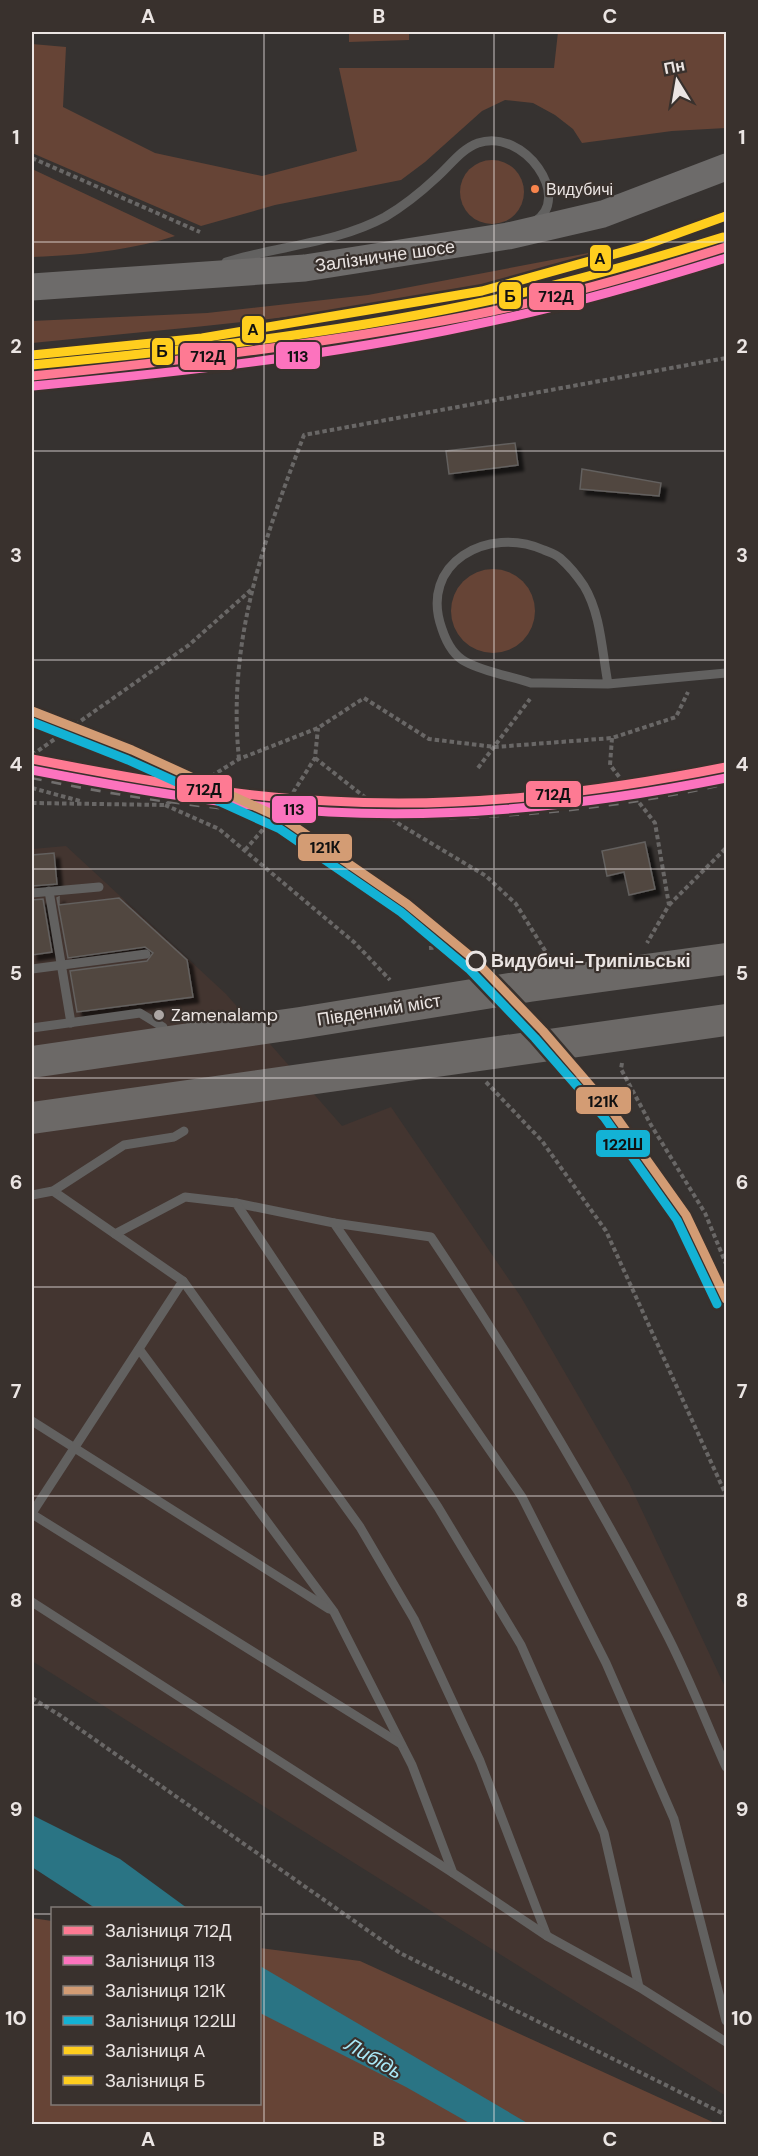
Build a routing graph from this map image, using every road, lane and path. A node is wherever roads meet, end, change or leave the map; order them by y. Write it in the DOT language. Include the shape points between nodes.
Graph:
graph roads {
  1 [pos="32,158"];
  2 [pos="726,167"];
  3 [pos="200,232"];
  4 [pos="508,236"];
  5 [pos="169,280"];
  6 [pos="32,287"];
  7 [pos="726,358"];
  8 [pos="253,588"];
  9 [pos="726,673"];
  10 [pos="696,676"];
  11 [pos="542,683"];
  12 [pos="608,684"];
  13 [pos="318,728"];
  14 [pos="495,747"];
  15 [pos="32,755"];
  16 [pos="315,758"];
  17 [pos="239,759"];
  18 [pos="478,768"];
  19 [pos="32,788"];
  20 [pos="32,803"];
  21 [pos="89,803"];
  22 [pos="165,805"];
  23 [pos="726,848"];
  24 [pos="245,850"];
  25 [pos="99,887"];
  26 [pos="49,891"];
  27 [pos="32,893"];
  28 [pos="669,906"];
  29 [pos="443,947"];
  30 [pos="429,948"];
  31 [pos="147,954"];
  32 [pos="726,959"];
  33 [pos="552,963"];
  34 [pos="62,965"];
  35 [pos="32,969"];
  36 [pos="396,986"];
  37 [pos="726,1020"];
  38 [pos="71,1023"];
  39 [pos="163,1027"];
  40 [pos="32,1028"];
  41 [pos="32,1062"];
  42 [pos="617,1062"];
  43 [pos="623,1072"];
  44 [pos="485,1081"];
  45 [pos="32,1118"];
  46 [pos="184,1131"];
  47 [pos="53,1191"];
  48 [pos="32,1195"];
  49 [pos="236,1203"];
  50 [pos="334,1223"];
  51 [pos="115,1234"];
  52 [pos="183,1281"];
  53 [pos="139,1349"];
  54 [pos="32,1421"];
  55 [pos="72,1448"];
  56 [pos="726,1495"];
  57 [pos="32,1513"];
  58 [pos="32,1602"];
  59 [pos="334,1612"];
  60 [pos="32,1698"];
  61 [pos="401,1745"];
  62 [pos="726,1767"];
  63 [pos="453,1873"];
  64 [pos="546,1936"];
  65 [pos="639,1987"];
  66 [pos="726,2021"];
  67 [pos="726,2042"];
  68 [pos="726,2115"];
  1 -- 3 [label="path"];
  2 -- 4 [label="street, Залізничне шосе" via="603,214"];
  4 -- 5 [label="street, Залізничне шосе" via="305,268"];
  4 -- 5 [label="lane" via="541,218 550,195 528,154 506,141 478,143 384,217 331,237 247,256"];
  5 -- 6 [label="street, Залізничне шосе"];
  7 -- 8 [label="path" via="304,435 268,528"];
  8 -- 15 [label="path" via="189,645"];
  8 -- 17 [label="path" via="244,622 236,723"];
  9 -- 10 [label="lane"];
  10 -- 12 [label="lane"];
  10 -- 14 [label="path" via="676,717 612,738"];
  11 -- 12 [label="lane"];
  11 -- 12 [label="lane" via="464,662 447,642 438,618 436,591 446,569 467,552 503,542 531,544 560,557 584,587 597,618"];
  11 -- 14 [label="path"];
  13 -- 14 [label="path" via="364,698 429,739"];
  13 -- 16 [label="path"];
  13 -- 17 [label="path"];
  14 -- 18 [label="path"];
  16 -- 24 [label="path" via="287,802"];
  16 -- 33 [label="path" via="399,824 486,876 516,904"];
  17 -- 22 [label="path"];
  19 -- 21 [label="path"];
  20 -- 21 [label="path"];
  21 -- 22 [label="path"];
  22 -- 24 [label="path" via="219,829"];
  23 -- 28 [label="path"];
  24 -- 36 [label="path" via="355,943"];
  25 -- 26 [label="lane"];
  26 -- 27 [label="lane"];
  26 -- 34 [label="lane"];
  29 -- 30 [label="path"];
  31 -- 34 [label="lane"];
  32 -- 41 [label="main road, Південний міст, bridge"];
  34 -- 35 [label="lane"];
  34 -- 38 [label="lane"];
  37 -- 45 [label="main road, bridge"];
  38 -- 39 [label="lane" via="140,1013"];
  38 -- 40 [label="lane"];
  42 -- 43 [label="path"];
  44 -- 56 [label="path" via="542,1141 606,1231"];
  46 -- 47 [label="lane" via="174,1137 123,1145"];
  47 -- 48 [label="lane"];
  47 -- 51 [label="lane"];
  49 -- 50 [label="lane"];
  49 -- 51 [label="lane" via="185,1197"];
  49 -- 65 [label="lane" via="438,1507 521,1645 604,1833"];
  50 -- 62 [label="lane" via="431,1237 577,1465 666,1632"];
  50 -- 66 [label="lane" via="522,1497 606,1663 674,1819"];
  51 -- 52 [label="lane"];
  52 -- 53 [label="lane"];
  52 -- 64 [label="lane" via="360,1527 414,1619 480,1761"];
  53 -- 55 [label="lane"];
  53 -- 59 [label="lane"];
  54 -- 55 [label="lane"];
  55 -- 57 [label="lane"];
  55 -- 59 [label="lane"];
  57 -- 61 [label="lane"];
  58 -- 63 [label="lane"];
  59 -- 61 [label="lane"];
  60 -- 68 [label="path" via="400,1953"];
  61 -- 63 [label="lane"];
  63 -- 64 [label="lane"];
  64 -- 65 [label="lane"];
  65 -- 67 [label="lane"];
}
